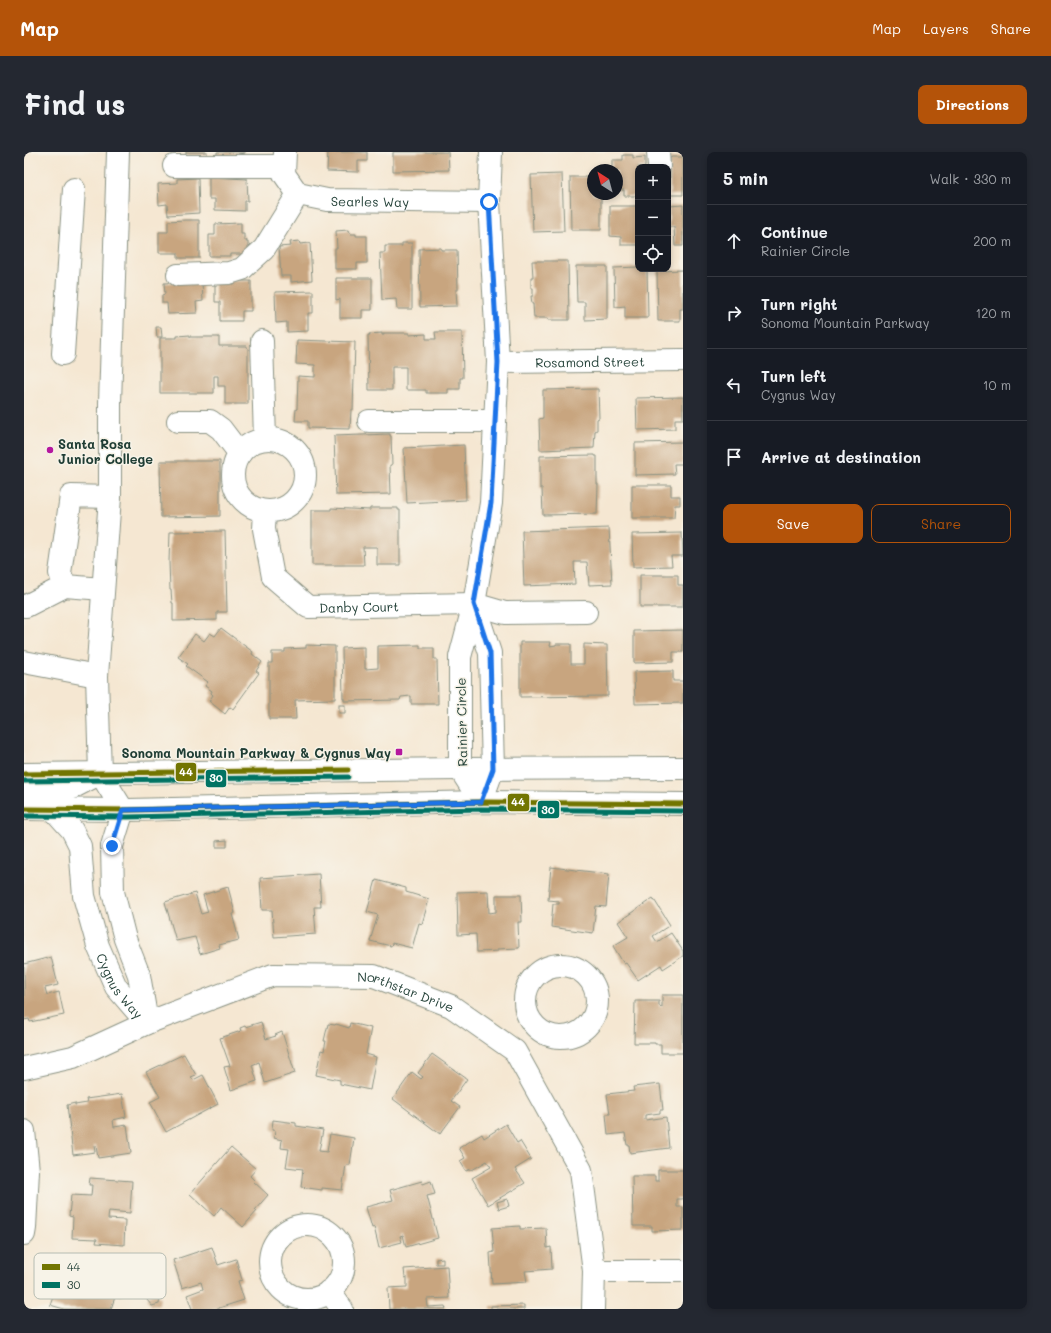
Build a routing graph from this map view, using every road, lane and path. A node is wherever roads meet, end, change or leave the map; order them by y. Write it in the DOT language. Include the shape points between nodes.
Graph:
graph roads {
  1 [pos="118,152"];
  2 [pos="491,152"];
  3 [pos="658,152"];
  4 [pos="284,159"];
  5 [pos="658,164"];
  6 [pos="174,166"];
  7 [pos="74,189"];
  8 [pos="298,194"];
  9 [pos="489,202"];
  10 [pos="178,275"];
  11 [pos="262,341"];
  12 [pos="63,354"];
  13 [pos="683,360"];
  14 [pos="498,362"];
  15 [pos="178,421"];
  16 [pos="369,421"];
  17 [pos="495,421"];
  18 [pos="265,440"];
  19 [pos="240,454"];
  20 [pos="110,497"];
  21 [pos="265,511"];
  22 [pos="65,586"];
  23 [pos="104,588"];
  24 [pos="474,604"];
  25 [pos="24,606"];
  26 [pos="586,612"];
  27 [pos="24,662"];
  28 [pos="97,676"];
  29 [pos="683,768"];
  30 [pos="460,769"];
  31 [pos="493,769"];
  32 [pos="100,773"];
  33 [pos="24,774"];
  34 [pos="24,794"];
  35 [pos="481,802"];
  36 [pos="683,804"];
  37 [pos="24,809"];
  38 [pos="53,809"];
  39 [pos="123,810"];
  40 [pos="147,1023"];
  41 [pos="537,1027"];
  42 [pos="515,1052"];
  43 [pos="24,1068"];
  44 [pos="24,1131"];
  45 [pos="24,1234"];
  46 [pos="594,1271"];
  47 [pos="683,1271"];
  48 [pos="329,1291"];
  49 [pos="342,1309"];
  50 [pos="593,1309"];
  1 -- 20 [label="street" via="110,403"];
  2 -- 9 [label="street, Rainier Circle"];
  3 -- 5 [label="street"];
  4 -- 6 [label="street"];
  4 -- 8 [label="street" via="284,174"];
  7 -- 12 [label="street"];
  8 -- 9 [label="street, Searles Way" via="327,200"];
  8 -- 10 [label="street" via="264,249 242,269 230,273"];
  9 -- 14 [label="street, Rainier Circle"];
  11 -- 18 [label="street"];
  13 -- 14 [label="street, Rosamond Street"];
  14 -- 17 [label="street, Rainier Circle"];
  15 -- 19 [label="street" via="210,421 221,429"];
  16 -- 17 [label="street"];
  17 -- 24 [label="street, Rainier Circle" via="491,503"];
  18 -- 19 [label="street" via="249,445"];
  18 -- 21 [label="street" via="285,442 294,448 305,468 305,479 296,500 282,509"];
  19 -- 21 [label="street" via="234,465 236,490 253,508"];
  20 -- 22 [label="street" via="71,496 60,573"];
  20 -- 23 [label="street"];
  21 -- 24 [label="street, Danby Court" via="264,529 272,577 308,607"];
  22 -- 23 [label="street"];
  22 -- 25 [label="street"];
  23 -- 28 [label="street"];
  24 -- 26 [label="street, Danby Court" via="505,613"];
  24 -- 30 [label="street, Rainier Circle" via="460,657"];
  24 -- 31 [label="street, Rainier Circle" via="490,653"];
  27 -- 28 [label="street"];
  28 -- 32 [label="street"];
  29 -- 31 [label="street"];
  30 -- 31 [label="street"];
  30 -- 32 [label="street"];
  30 -- 35 [label="street, Rainier Circle"];
  31 -- 35 [label="street, Rainier Circle"];
  32 -- 33 [label="street"];
  32 -- 34 [label="street" via="64,792"];
  32 -- 39 [label="street"];
  35 -- 36 [label="street"];
  35 -- 39 [label="street"];
  37 -- 38 [label="street"];
  38 -- 39 [label="street"];
  38 -- 40 [label="street, Cygnus Way" via="72,830 80,846 84,896 98,946 116,987"];
  39 -- 40 [label="street, Cygnus Way" via="112,846 114,892 125,939 139,975"];
  40 -- 42 [label="street, Northstar Drive" via="273,975 374,976 451,1006"];
  40 -- 43 [label="street, Northstar Drive" via="73,1057"];
  41 -- 42 [label="street"];
  42 -- 46 [label="street, Northstar Drive" via="581,1170"];
  44 -- 45 [label="street" via="28,1171"];
  46 -- 47 [label="street"];
  46 -- 50 [label="street, Northstar Drive"];
  48 -- 49 [label="street"];
}
